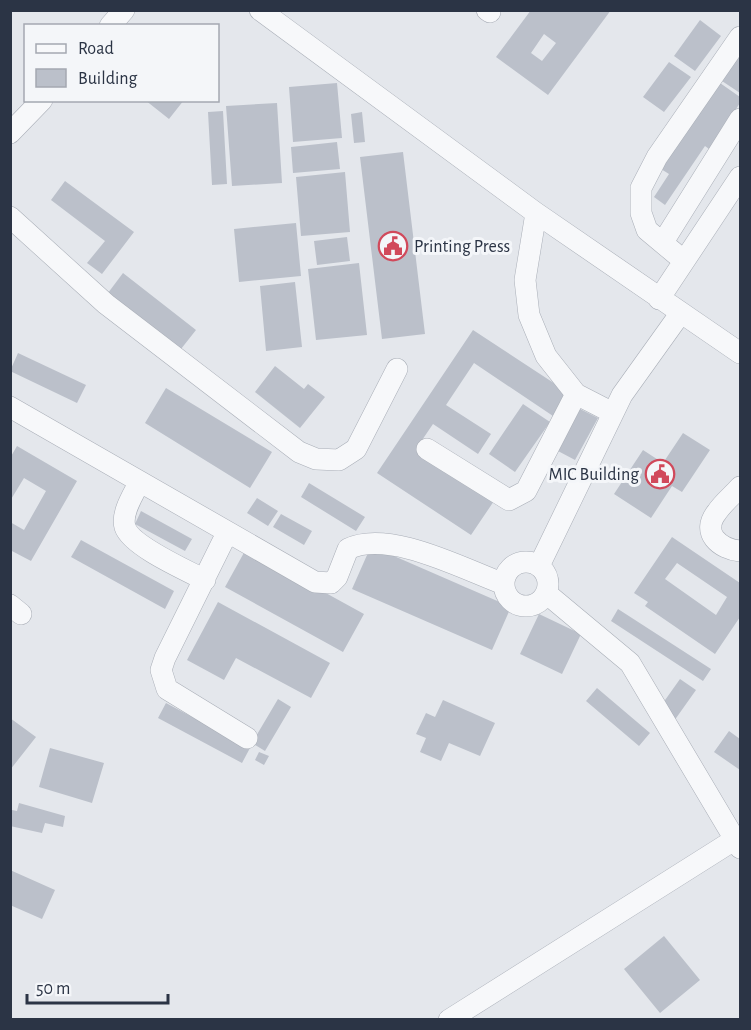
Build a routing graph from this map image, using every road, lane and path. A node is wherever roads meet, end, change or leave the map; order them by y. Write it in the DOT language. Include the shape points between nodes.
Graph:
graph roads {
  1 [pos="124,10"];
  2 [pos="260,10"];
  3 [pos="112,24"];
  4 [pos="741,37"];
  5 [pos="40,102"];
  6 [pos="741,119"];
  7 [pos="10,133"];
  8 [pos="741,177"];
  9 [pos="536,213"];
  10 [pos="10,217"];
  11 [pos="663,242"];
  12 [pos="683,260"];
  13 [pos="659,299"];
  14 [pos="680,314"];
  15 [pos="741,353"];
  16 [pos="397,369"];
  17 [pos="576,394"];
  18 [pos="10,407"];
  19 [pos="613,413"];
  20 [pos="427,449"];
  21 [pos="139,483"];
  22 [pos="741,487"];
  23 [pos="227,533"];
  24 [pos="741,551"];
  25 [pos="539,566"];
  26 [pos="205,580"];
  27 [pos="504,584"];
  28 [pos="546,592"];
  29 [pos="247,738"];
  30 [pos="737,844"];
  31 [pos="449,1020"];
  1 -- 3 [label="street"];
  2 -- 9 [label="street"];
  4 -- 11 [label="street" via="657,157 641,188 641,213 647,230"];
  5 -- 7 [label="street"];
  6 -- 11 [label="street"];
  8 -- 12 [label="street"];
  9 -- 13 [label="street"];
  9 -- 17 [label="street" via="525,280 529,315 546,356"];
  10 -- 16 [label="street" via="106,304 299,452 316,459 339,460 356,449"];
  11 -- 12 [label="street"];
  12 -- 13 [label="street"];
  13 -- 14 [label="street"];
  14 -- 15 [label="street"];
  14 -- 19 [label="street"];
  17 -- 19 [label="street"];
  17 -- 20 [label="street" via="526,491 509,500"];
  18 -- 21 [label="street"];
  19 -- 25 [label="street"];
  21 -- 23 [label="street"];
  21 -- 26 [label="street" via="126,516 125,526 133,540"];
  22 -- 24 [label="street" via="714,514 712,533 717,543"];
  23 -- 26 [label="street"];
  23 -- 27 [label="street" via="315,582 331,583 338,578 348,549 361,543 417,551"];
  25 -- 27 [label="street" via="520,562 511,567"];
  25 -- 28 [label="street" via="548,583"];
  26 -- 29 [label="street" via="165,658 162,679 167,689"];
  27 -- 28 [label="street" via="506,594 521,605 540,601"];
  28 -- 30 [label="street" via="630,663"];
  30 -- 31 [label="street"];
}
